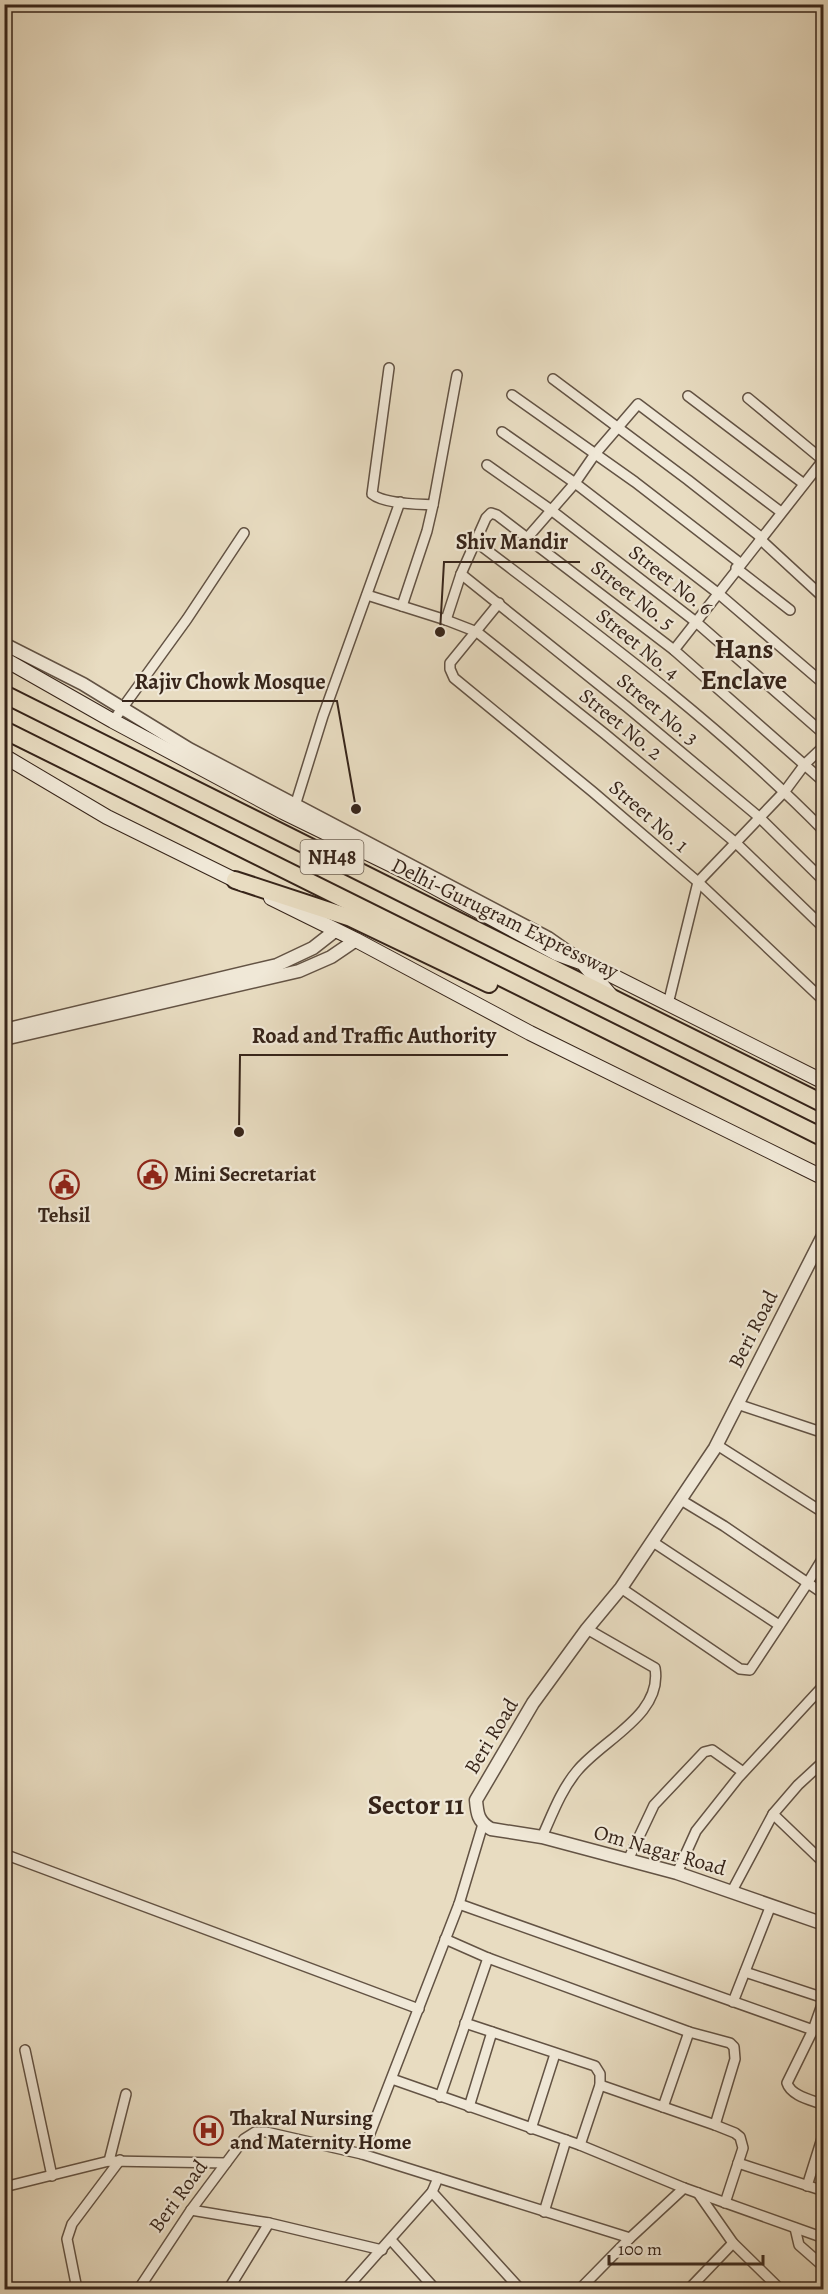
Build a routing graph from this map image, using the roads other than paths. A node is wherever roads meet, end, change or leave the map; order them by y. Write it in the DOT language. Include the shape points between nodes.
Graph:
graph roads {
  1 [pos="389,368"];
  2 [pos="457,375"];
  3 [pos="552,379"];
  4 [pos="512,395"];
  5 [pos="688,396"];
  6 [pos="748,398"];
  7 [pos="617,427"];
  8 [pos="502,432"];
  9 [pos="595,454"];
  10 [pos="823,460"];
  11 [pos="488,465"];
  12 [pos="575,483"];
  13 [pos="804,484"];
  14 [pos="400,502"];
  15 [pos="434,505"];
  16 [pos="551,510"];
  17 [pos="781,512"];
  18 [pos="244,533"];
  19 [pos="528,537"];
  20 [pos="761,538"];
  21 [pos="476,542"];
  22 [pos="738,566"];
  23 [pos="461,574"];
  24 [pos="719,594"];
  25 [pos="367,595"];
  26 [pos="824,598"];
  27 [pos="499,603"];
  28 [pos="402,606"];
  29 [pos="790,610"];
  30 [pos="446,620"];
  31 [pos="696,622"];
  32 [pos="477,632"];
  33 [pos="4,644"];
  34 [pos="674,650"];
  35 [pos="4,659"];
  36 [pos="824,684"];
  37 [pos="4,693"];
  38 [pos="122,707"];
  39 [pos="113,721"];
  40 [pos="4,730"];
  41 [pos="824,734"];
  42 [pos="824,746"];
  43 [pos="4,756"];
  44 [pos="805,764"];
  45 [pos="824,782"];
  46 [pos="785,791"];
  47 [pos="294,811"];
  48 [pos="759,817"];
  49 [pos="824,831"];
  50 [pos="736,843"];
  51 [pos="235,880"];
  52 [pos="824,881"];
  53 [pos="698,882"];
  54 [pos="824,928"];
  55 [pos="336,930"];
  56 [pos="356,940"];
  57 [pos="583,963"];
  58 [pos="611,996"];
  59 [pos="824,1001"];
  60 [pos="668,1004"];
  61 [pos="559,1006"];
  62 [pos="4,1030"];
  63 [pos="4,1040"];
  64 [pos="824,1082"];
  65 [pos="824,1104"];
  66 [pos="824,1138"];
  67 [pos="824,1178"];
  68 [pos="824,1234"];
  69 [pos="737,1404"];
  70 [pos="824,1433"];
  71 [pos="717,1445"];
  72 [pos="681,1500"];
  73 [pos="824,1513"];
  74 [pos="653,1542"];
  75 [pos="824,1556"];
  76 [pos="807,1584"];
  77 [pos="621,1588"];
  78 [pos="824,1594"];
  79 [pos="779,1625"];
  80 [pos="587,1629"];
  81 [pos="824,1685"];
  82 [pos="824,1761"];
  83 [pos="743,1772"];
  84 [pos="773,1814"];
  85 [pos="483,1824"];
  86 [pos="542,1837"];
  87 [pos="4,1854"];
  88 [pos="628,1860"];
  89 [pos="823,1862"];
  90 [pos="677,1873"];
  91 [pos="732,1891"];
  92 [pos="459,1904"];
  93 [pos="771,1905"];
  94 [pos="824,1924"];
  95 [pos="445,1939"];
  96 [pos="488,1958"];
  97 [pos="745,1972"];
  98 [pos="824,1998"];
  99 [pos="732,2002"];
  100 [pos="419,2008"];
  101 [pos="465,2023"];
  102 [pos="813,2030"];
  103 [pos="492,2032"];
  104 [pos="689,2032"];
  105 [pos="26,2050"];
  106 [pos="555,2054"];
  107 [pos="392,2079"];
  108 [pos="600,2085"];
  109 [pos="126,2094"];
  110 [pos="440,2097"];
  111 [pos="824,2105"];
  112 [pos="469,2107"];
  113 [pos="663,2107"];
  114 [pos="715,2125"];
  115 [pos="531,2129"];
  116 [pos="824,2132"];
  117 [pos="566,2140"];
  118 [pos="580,2145"];
  119 [pos="362,2154"];
  120 [pos="120,2160"];
  121 [pos="109,2161"];
  122 [pos="226,2163"];
  123 [pos="738,2163"];
  124 [pos="52,2176"];
  125 [pos="438,2178"];
  126 [pos="807,2186"];
  127 [pos="4,2187"];
  128 [pos="684,2188"];
  129 [pos="824,2191"];
  130 [pos="432,2192"];
  131 [pos="698,2193"];
  132 [pos="725,2203"];
  133 [pos="191,2210"];
  134 [pos="544,2212"];
  135 [pos="269,2223"];
  136 [pos="795,2228"];
  137 [pos="630,2238"];
  138 [pos="824,2238"];
  139 [pos="391,2240"];
  140 [pos="733,2243"];
  141 [pos="382,2250"];
  142 [pos="824,2267"];
  143 [pos="89,2289"];
  144 [pos="138,2289"];
  145 [pos="228,2289"];
  146 [pos="345,2289"];
  147 [pos="436,2289"];
  148 [pos="521,2289"];
  149 [pos="579,2289"];
  150 [pos="688,2289"];
  151 [pos="781,2289"];
  1 -- 14 [label="street" via="372,494"];
  2 -- 15 [label="street"];
  3 -- 7 [label="street"];
  4 -- 9 [label="street"];
  5 -- 13 [label="street"];
  6 -- 10 [label="street"];
  7 -- 9 [label="street"];
  7 -- 17 [label="street" via="640,405"];
  7 -- 20 [label="street"];
  8 -- 12 [label="street"];
  9 -- 12 [label="street"];
  9 -- 22 [label="street"];
  10 -- 13 [label="street"];
  11 -- 16 [label="street, Street No. 6"];
  12 -- 16 [label="street"];
  12 -- 24 [label="street"];
  13 -- 17 [label="street"];
  14 -- 15 [label="street"];
  14 -- 25 [label="street"];
  15 -- 28 [label="street"];
  16 -- 19 [label="street"];
  16 -- 31 [label="street, Street No. 6"];
  17 -- 20 [label="street"];
  18 -- 38 [label="street"];
  19 -- 21 [label="street, Street No. 5" via="491,513"];
  19 -- 34 [label="street, Street No. 5"];
  20 -- 22 [label="street"];
  20 -- 26 [label="street"];
  21 -- 23 [label="street"];
  21 -- 46 [label="street, Street No. 4" via="631,659"];
  22 -- 24 [label="street"];
  22 -- 29 [label="street"];
  23 -- 27 [label="street, Street No. 3"];
  23 -- 30 [label="street"];
  24 -- 31 [label="street"];
  24 -- 36 [label="street"];
  25 -- 28 [label="street, Street No. 2"];
  25 -- 47 [label="street"];
  27 -- 32 [label="street"];
  27 -- 48 [label="street, Street No. 3"];
  28 -- 30 [label="street, Street No. 2"];
  30 -- 32 [label="street, Street No. 2"];
  31 -- 34 [label="street"];
  31 -- 41 [label="street, Street No. 6"];
  32 -- 50 [label="street, Street No. 2"];
  32 -- 53 [label="street, Street No. 1" via="450,663 454,678"];
  33 -- 38 [label="street"];
  34 -- 44 [label="street, Street No. 5"];
  35 -- 39 [label="main road"];
  37 -- 58 [label="highway, Delhi-Gurugram Expressway / NH48"];
  38 -- 39 [label="street"];
  38 -- 47 [label="street"];
  39 -- 47 [label="main road"];
  40 -- 61 [label="highway, NH48"];
  42 -- 44 [label="street"];
  43 -- 51 [label="main road" via="107,817"];
  44 -- 45 [label="street, Street No. 5"];
  44 -- 46 [label="street"];
  46 -- 48 [label="street"];
  46 -- 49 [label="street, Street No. 4"];
  47 -- 57 [label="main road" via="558,954"];
  48 -- 50 [label="street"];
  48 -- 52 [label="street, Street No. 3"];
  50 -- 53 [label="street"];
  50 -- 54 [label="street, Street No. 2"];
  51 -- 55 [label="main road"];
  51 -- 61 [label="highway" via="351,918 491,985"];
  53 -- 59 [label="street, Street No. 1"];
  53 -- 60 [label="street"];
  55 -- 56 [label="main road"];
  55 -- 62 [label="street" via="313,948 277,965"];
  56 -- 63 [label="street" via="299,971"];
  56 -- 67 [label="main road" via="530,1033"];
  57 -- 58 [label="main road"];
  57 -- 60 [label="main road"];
  58 -- 65 [label="highway, Delhi-Gurugram Expressway / NH48"];
  60 -- 64 [label="main road"];
  61 -- 66 [label="highway, NH48"];
  68 -- 69 [label="street, Beri Road"];
  69 -- 70 [label="street"];
  69 -- 71 [label="street, Beri Road"];
  71 -- 72 [label="street, Beri Road"];
  71 -- 73 [label="street"];
  72 -- 74 [label="street, Beri Road"];
  72 -- 76 [label="street"];
  74 -- 77 [label="street, Beri Road"];
  74 -- 79 [label="street"];
  75 -- 76 [label="street"];
  76 -- 78 [label="street"];
  76 -- 79 [label="street"];
  77 -- 79 [label="street" via="747,1671"];
  77 -- 80 [label="street, Beri Road"];
  80 -- 85 [label="street, Beri Road" via="533,1703 476,1800 477,1815"];
  80 -- 86 [label="street" via="654,1668 654,1692 626,1727 574,1775"];
  81 -- 83 [label="street"];
  82 -- 84 [label="street"];
  83 -- 88 [label="street" via="712,1750 704,1752 654,1805"];
  83 -- 90 [label="street" via="696,1831"];
  84 -- 89 [label="street"];
  84 -- 91 [label="street"];
  85 -- 86 [label="street, Om Nagar Road" via="490,1829"];
  85 -- 92 [label="street, Beri Road"];
  86 -- 88 [label="street, Om Nagar Road"];
  87 -- 100 [label="street"];
  88 -- 90 [label="street, Om Nagar Road"];
  90 -- 91 [label="street, Om Nagar Road"];
  91 -- 93 [label="street, Om Nagar Road"];
  92 -- 95 [label="street, Beri Road"];
  92 -- 99 [label="street"];
  93 -- 94 [label="street, Om Nagar Road"];
  93 -- 97 [label="street"];
  95 -- 96 [label="street"];
  95 -- 100 [label="street, Beri Road"];
  96 -- 101 [label="street"];
  96 -- 104 [label="street"];
  97 -- 98 [label="street"];
  97 -- 99 [label="street"];
  98 -- 102 [label="street"];
  99 -- 102 [label="street"];
  100 -- 107 [label="street, Beri Road"];
  101 -- 103 [label="street"];
  101 -- 110 [label="street"];
  102 -- 111 [label="street" via="788,2086"];
  103 -- 106 [label="street"];
  103 -- 112 [label="street"];
  104 -- 113 [label="street"];
  104 -- 114 [label="street" via="734,2047 735,2059"];
  105 -- 124 [label="street"];
  106 -- 108 [label="street" via="595,2066"];
  106 -- 115 [label="street"];
  107 -- 110 [label="street"];
  107 -- 119 [label="street, Beri Road"];
  108 -- 113 [label="street"];
  108 -- 118 [label="street"];
  109 -- 121 [label="street"];
  110 -- 112 [label="street"];
  112 -- 115 [label="street"];
  113 -- 114 [label="street"];
  114 -- 123 [label="street" via="740,2137 743,2148"];
  115 -- 117 [label="street"];
  116 -- 126 [label="street"];
  117 -- 118 [label="street"];
  117 -- 134 [label="street"];
  118 -- 128 [label="street"];
  119 -- 122 [label="street, Beri Road" via="255,2132 244,2139"];
  119 -- 125 [label="street"];
  120 -- 121 [label="street"];
  120 -- 122 [label="street"];
  120 -- 143 [label="street" via="72,2224 67,2239 76,2289"];
  121 -- 124 [label="street"];
  122 -- 133 [label="street, Beri Road"];
  123 -- 126 [label="street"];
  123 -- 132 [label="street"];
  124 -- 127 [label="street"];
  125 -- 130 [label="street"];
  125 -- 134 [label="street"];
  126 -- 129 [label="street"];
  128 -- 131 [label="street"];
  128 -- 137 [label="street"];
  130 -- 139 [label="street"];
  130 -- 148 [label="street"];
  131 -- 132 [label="street"];
  131 -- 140 [label="street"];
  132 -- 136 [label="street"];
  133 -- 135 [label="street"];
  133 -- 144 [label="street, Beri Road"];
  134 -- 137 [label="street"];
  135 -- 141 [label="street"];
  135 -- 145 [label="street"];
  136 -- 138 [label="street"];
  136 -- 142 [label="street" via="799,2245"];
  137 -- 149 [label="street"];
  139 -- 141 [label="street"];
  139 -- 147 [label="street"];
  140 -- 150 [label="street"];
  140 -- 151 [label="street"];
  141 -- 146 [label="street"];
}
